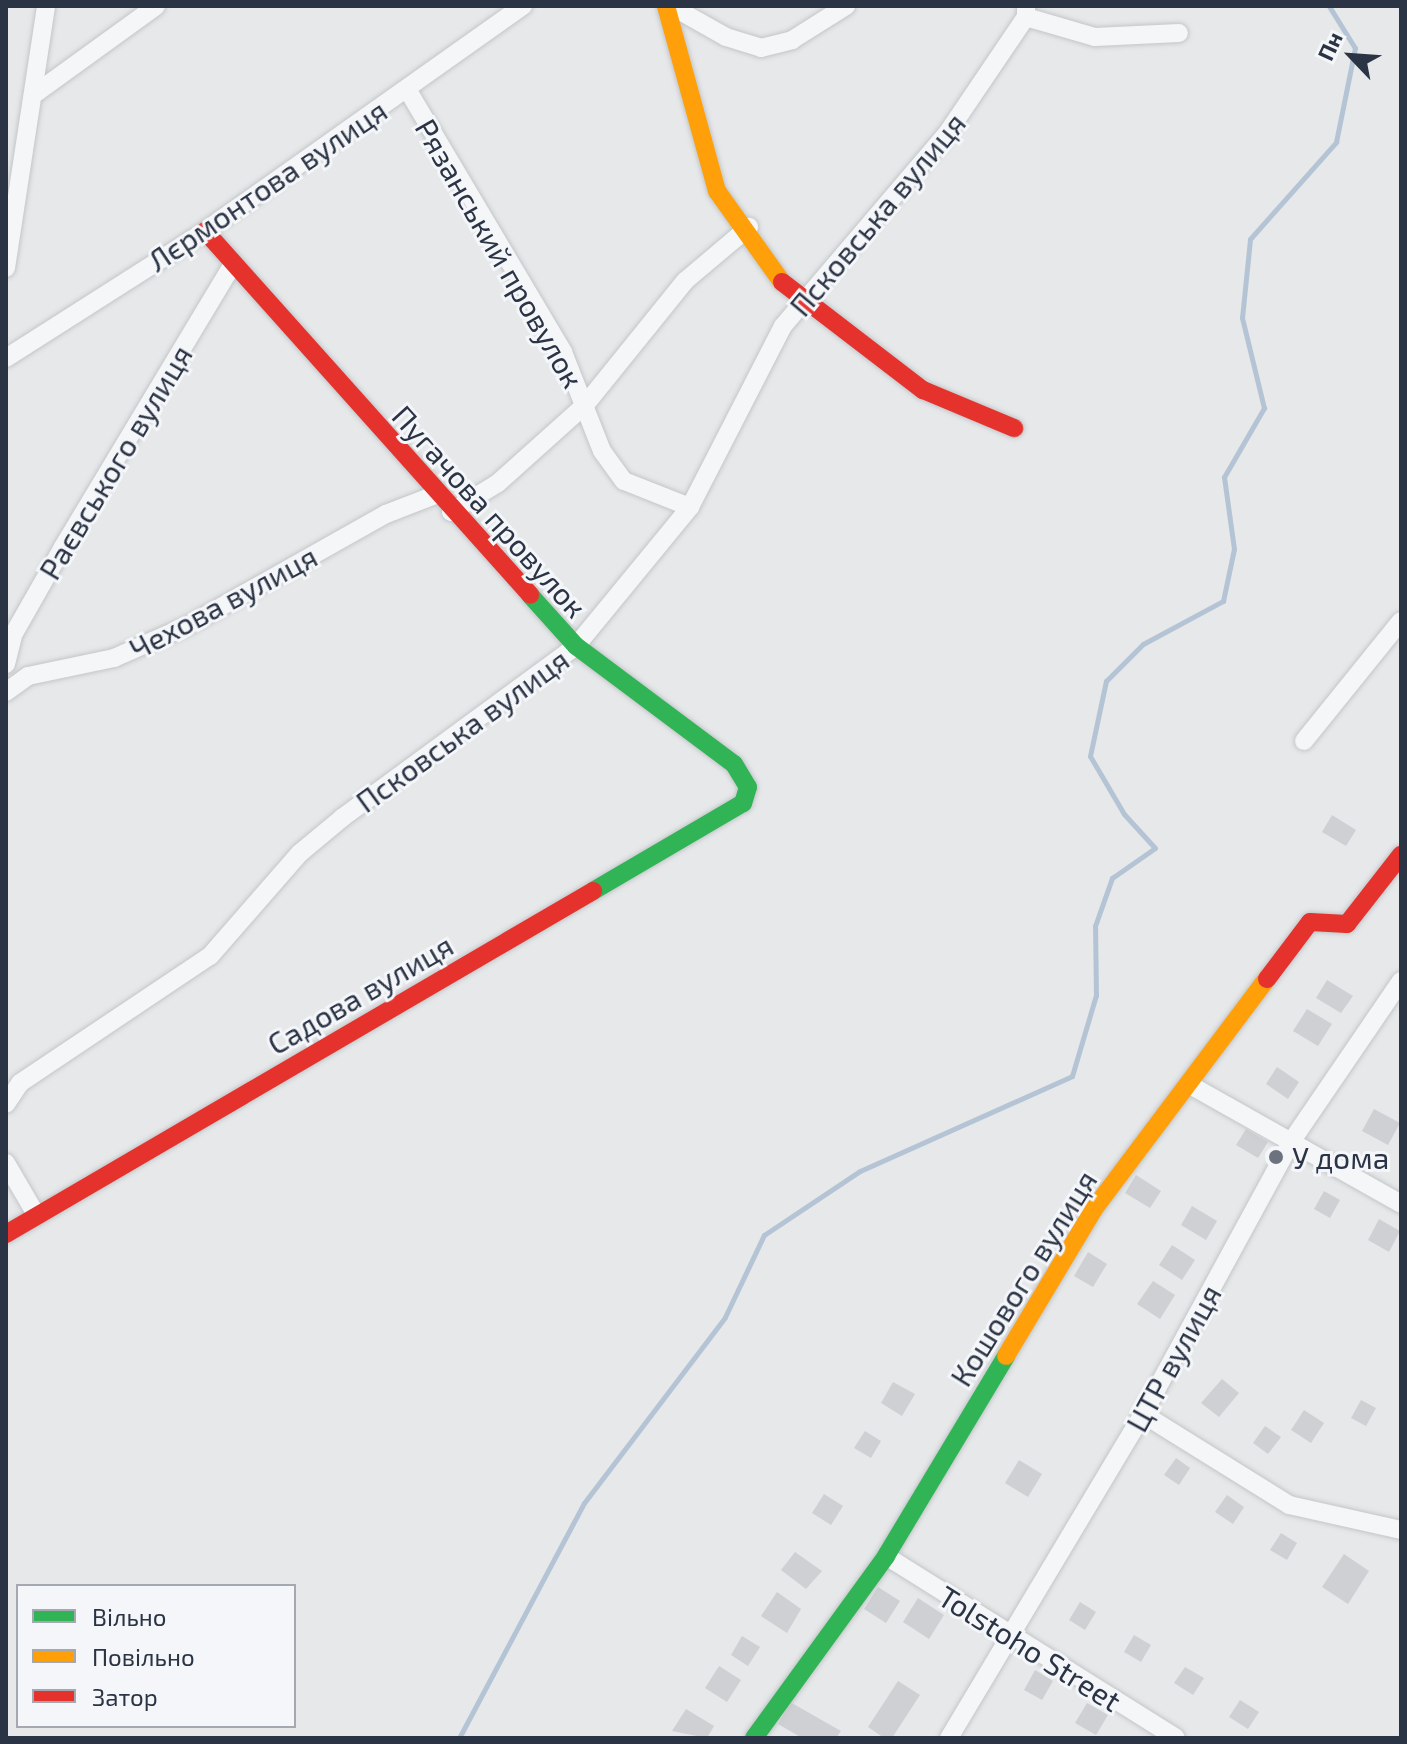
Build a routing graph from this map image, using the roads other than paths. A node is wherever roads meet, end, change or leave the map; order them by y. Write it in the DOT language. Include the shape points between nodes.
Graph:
graph roads {
  1 [pos="46,6"];
  2 [pos="156,6"];
  3 [pos="523,6"];
  4 [pos="668,6"];
  5 [pos="846,6"];
  6 [pos="1026,11"];
  7 [pos="1179,33"];
  8 [pos="407,89"];
  9 [pos="36,93"];
  10 [pos="749,227"];
  11 [pos="205,231"];
  12 [pos="233,264"];
  13 [pos="6,268"];
  14 [pos="808,304"];
  15 [pos="6,358"];
  16 [pos="585,405"];
  17 [pos="1014,428"];
  18 [pos="435,495"];
  19 [pos="690,507"];
  20 [pos="451,512"];
  21 [pos="1401,621"];
  22 [pos="576,646"];
  23 [pos="6,664"];
  24 [pos="6,692"];
  25 [pos="1304,741"];
  26 [pos="743,803"];
  27 [pos="1401,855"];
  28 [pos="1401,981"];
  29 [pos="1192,1086"];
  30 [pos="6,1104"];
  31 [pos="1291,1142"];
  32 [pos="6,1163"];
  33 [pos="1401,1204"];
  34 [pos="37,1216"];
  35 [pos="6,1234"];
  36 [pos="1143,1414"];
  37 [pos="1401,1530"];
  38 [pos="886,1556"];
  39 [pos="1009,1639"];
  40 [pos="754,1738"];
  41 [pos="949,1738"];
  42 [pos="1176,1738"];
  1 -- 9 [label="street"];
  2 -- 9 [label="street"];
  3 -- 8 [label="street, Лєрмонтова вулиця"];
  4 -- 5 [label="street" via="726,37 761,48 792,40"];
  4 -- 10 [label="street" via="717,191"];
  6 -- 7 [label="street" via="1095,37"];
  6 -- 14 [label="street, Псковська вулиця" via="948,132"];
  8 -- 11 [label="street, Лєрмонтова вулиця"];
  8 -- 16 [label="street, Рязанський провулок" via="563,352"];
  9 -- 13 [label="street"];
  10 -- 14 [label="street" via="777,278"];
  10 -- 16 [label="street" via="685,281"];
  11 -- 12 [label="street, Пугачова провулок"];
  11 -- 15 [label="street, Лєрмонтова вулиця"];
  12 -- 18 [label="street, Пугачова провулок"];
  12 -- 23 [label="street, Раєвського вулиця" via="13,635"];
  14 -- 17 [label="street" via="923,390"];
  14 -- 19 [label="street, Псковська вулиця" via="783,326"];
  16 -- 19 [label="street, Рязанський провулок" via="602,451 624,481"];
  16 -- 20 [label="street" via="498,483"];
  18 -- 20 [label="street, Пугачова провулок"];
  18 -- 24 [label="street, Чехова вулиця" via="386,514 187,626 114,658 28,676"];
  19 -- 22 [label="street, Псковська вулиця"];
  20 -- 22 [label="street, Пугачова провулок"];
  21 -- 25 [label="street"];
  22 -- 26 [label="street, Пугачова провулок" via="734,764 748,787"];
  22 -- 30 [label="street, Псковська вулиця" via="342,818 300,853 210,956 20,1083"];
  26 -- 34 [label="street, Садова вулиця"];
  27 -- 29 [label="street, Кошового вулиця" via="1347,924 1310,922"];
  28 -- 31 [label="street, ЦТР вулиця"];
  29 -- 31 [label="street"];
  29 -- 38 [label="street, Кошового вулиця" via="1094,1209"];
  31 -- 33 [label="street"];
  31 -- 36 [label="street, ЦТР вулиця"];
  32 -- 34 [label="street"];
  34 -- 35 [label="street, Садова вулиця"];
  36 -- 37 [label="street" via="1289,1505"];
  36 -- 39 [label="street, ЦТР вулиця"];
  38 -- 39 [label="street, Tolstoho Street"];
  38 -- 40 [label="street, Кошового вулиця"];
  39 -- 41 [label="street, ЦТР вулиця"];
  39 -- 42 [label="street, Tolstoho Street"];
}
